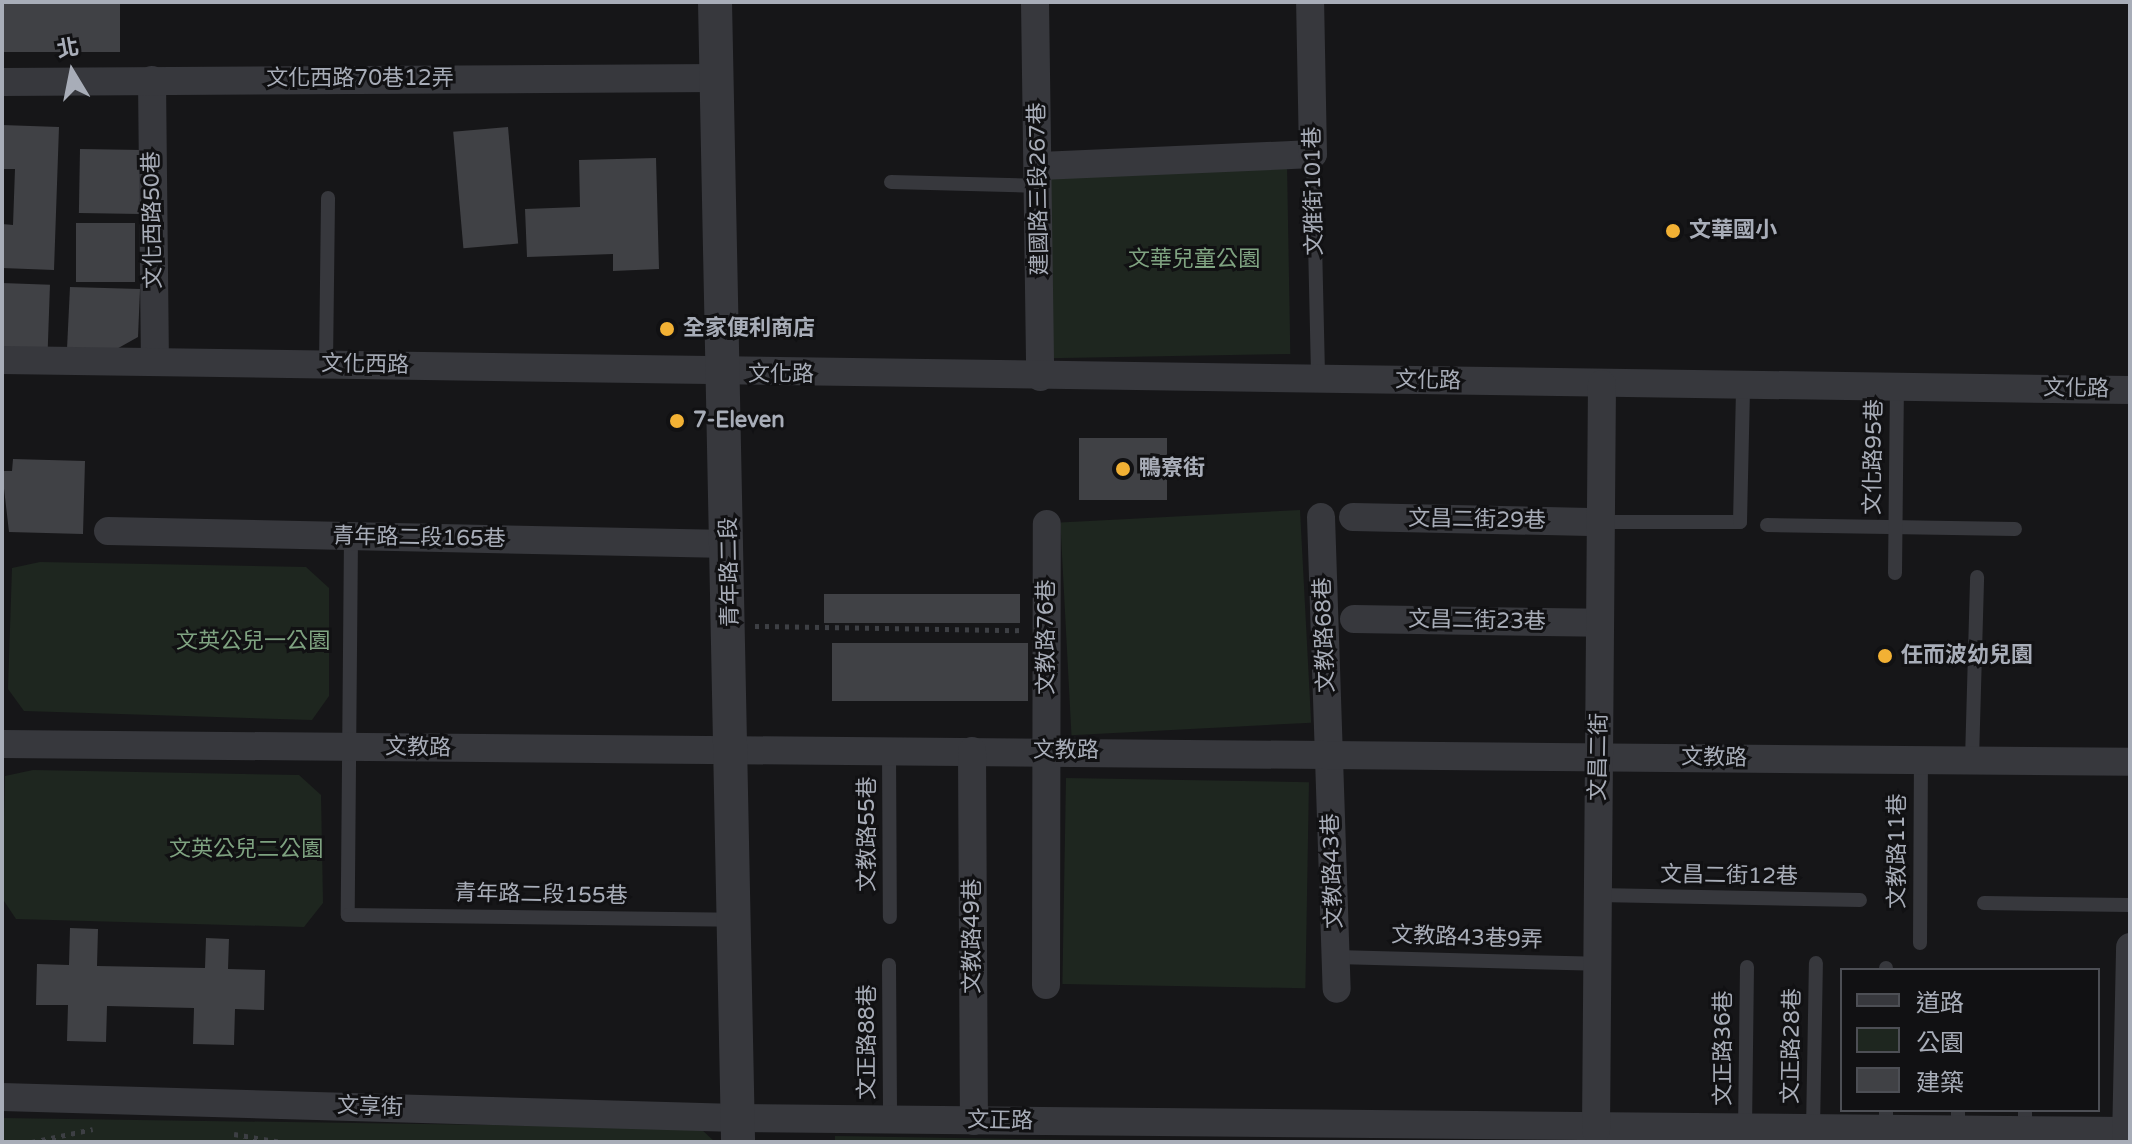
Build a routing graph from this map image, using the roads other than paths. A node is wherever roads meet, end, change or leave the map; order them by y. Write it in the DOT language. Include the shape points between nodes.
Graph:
graph roads {
  1 [pos="715,2"];
  2 [pos="1035,2"];
  3 [pos="1310,2"];
  4 [pos="718,78"];
  5 [pos="152,80"];
  6 [pos="2,82"];
  7 [pos="1313,154"];
  8 [pos="1040,176"];
  9 [pos="891,182"];
  10 [pos="328,198"];
  11 [pos="2,360"];
  12 [pos="155,360"];
  13 [pos="326,364"];
  14 [pos="727,374"];
  15 [pos="1040,377"];
  16 [pos="1318,380"];
  17 [pos="1602,384"];
  18 [pos="1743,385"];
  19 [pos="1897,387"];
  20 [pos="2130,390"];
  21 [pos="1321,517"];
  22 [pos="1353,517"];
  23 [pos="1601,522"];
  24 [pos="1047,524"];
  25 [pos="1767,525"];
  26 [pos="1895,527"];
  27 [pos="2015,529"];
  28 [pos="108,531"];
  29 [pos="351,536"];
  30 [pos="729,544"];
  31 [pos="1895,573"];
  32 [pos="1977,577"];
  33 [pos="1354,619"];
  34 [pos="1600,623"];
  35 [pos="2,744"];
  36 [pos="350,747"];
  37 [pos="732,751"];
  38 [pos="889,751"];
  39 [pos="972,751"];
  40 [pos="1047,751"];
  41 [pos="1329,753"];
  42 [pos="1599,757"];
  43 [pos="1921,760"];
  44 [pos="1972,760"];
  45 [pos="2130,762"];
  46 [pos="1598,895"];
  47 [pos="1860,900"];
  48 [pos="1984,903"];
  49 [pos="2130,905"];
  50 [pos="890,917"];
  51 [pos="734,920"];
  52 [pos="1920,943"];
  53 [pos="2130,947"];
  54 [pos="1336,957"];
  55 [pos="1816,963"];
  56 [pos="1597,964"];
  57 [pos="889,965"];
  58 [pos="1747,967"];
  59 [pos="1046,985"];
  60 [pos="1337,989"];
  61 [pos="2,1097"];
  62 [pos="890,1120"];
  63 [pos="1886,1120"];
  64 [pos="1958,1120"];
  65 [pos="2025,1120"];
  66 [pos="974,1121"];
  67 [pos="738,1130"];
  68 [pos="1596,1130"];
  69 [pos="1745,1130"];
  70 [pos="1813,1130"];
  71 [pos="2126,1136"];
  1 -- 4 [label="street, 青年路二段"];
  2 -- 8 [label="street, 建國路三段267巷"];
  3 -- 7 [label="street, 文雅街101巷"];
  4 -- 5 [label="street, 文化西路70巷12弄"];
  4 -- 14 [label="street, 青年路二段"];
  5 -- 6 [label="street, 文化西路70巷12弄"];
  5 -- 12 [label="street, 文化西路50巷"];
  7 -- 8 [label="street"];
  7 -- 16 [label="lane, 文雅街101巷"];
  8 -- 9 [label="lane"];
  8 -- 15 [label="street, 建國路三段267巷"];
  10 -- 13 [label="lane"];
  11 -- 12 [label="street, 文化西路"];
  12 -- 13 [label="street, 文化西路"];
  13 -- 14 [label="street, 文化西路"];
  14 -- 15 [label="street, 文化路"];
  14 -- 30 [label="street, 青年路二段"];
  15 -- 16 [label="street, 文化路"];
  16 -- 17 [label="street, 文化路"];
  17 -- 18 [label="street, 文化路"];
  17 -- 23 [label="street, 文昌二街"];
  18 -- 19 [label="street, 文化路"];
  18 -- 23 [label="lane" via="1740,522"];
  19 -- 20 [label="street, 文化路"];
  19 -- 26 [label="lane, 文化路95巷"];
  21 -- 41 [label="street, 文教路68巷"];
  22 -- 23 [label="street, 文昌二街29巷"];
  23 -- 34 [label="street, 文昌二街"];
  24 -- 40 [label="street, 文教路76巷"];
  25 -- 26 [label="lane, 文化路95巷"];
  26 -- 27 [label="lane, 文化路95巷"];
  26 -- 31 [label="lane, 文化路95巷"];
  28 -- 29 [label="street, 青年路二段165巷"];
  29 -- 30 [label="street, 青年路二段165巷"];
  29 -- 36 [label="lane"];
  30 -- 37 [label="street, 青年路二段"];
  32 -- 44 [label="lane"];
  33 -- 34 [label="street, 文昌二街23巷"];
  34 -- 42 [label="street, 文昌二街"];
  35 -- 36 [label="street, 文教路"];
  36 -- 37 [label="street, 文教路"];
  36 -- 51 [label="lane, 青年路二段155巷" via="348,915"];
  37 -- 38 [label="street, 文教路"];
  37 -- 51 [label="street, 青年路二段"];
  38 -- 39 [label="street, 文教路"];
  38 -- 50 [label="lane, 文教路55巷"];
  39 -- 40 [label="street, 文教路"];
  39 -- 66 [label="street, 文教路49巷"];
  40 -- 41 [label="street, 文教路"];
  40 -- 59 [label="street, 文教路76巷"];
  41 -- 42 [label="street, 文教路"];
  41 -- 54 [label="street, 文教路43巷"];
  42 -- 43 [label="street, 文教路"];
  42 -- 46 [label="street, 文昌二街"];
  43 -- 44 [label="street, 文教路"];
  43 -- 52 [label="lane, 文教路11巷"];
  44 -- 45 [label="street, 文教路"];
  46 -- 47 [label="lane, 文昌二街12巷"];
  46 -- 56 [label="street, 文昌二街"];
  48 -- 49 [label="lane"];
  51 -- 67 [label="street, 青年路二段"];
  53 -- 71 [label="street"];
  54 -- 56 [label="lane, 文教路43巷9弄"];
  54 -- 60 [label="street, 文教路43巷"];
  55 -- 70 [label="lane, 文正路28巷"];
  56 -- 68 [label="street, 文昌二街"];
  57 -- 62 [label="lane, 文正路88巷"];
  58 -- 69 [label="lane, 文正路36巷"];
  61 -- 67 [label="street, 文享街"];
  62 -- 66 [label="street, 文正路"];
  62 -- 67 [label="street, 文正路"];
  63 -- 64 [label="street, 文正路"];
  63 -- 70 [label="street, 文正路"];
  64 -- 65 [label="street, 文正路"];
  65 -- 71 [label="street, 文正路"];
  66 -- 68 [label="street, 文正路"];
  68 -- 69 [label="street, 文正路"];
  69 -- 70 [label="street, 文正路"];
}
